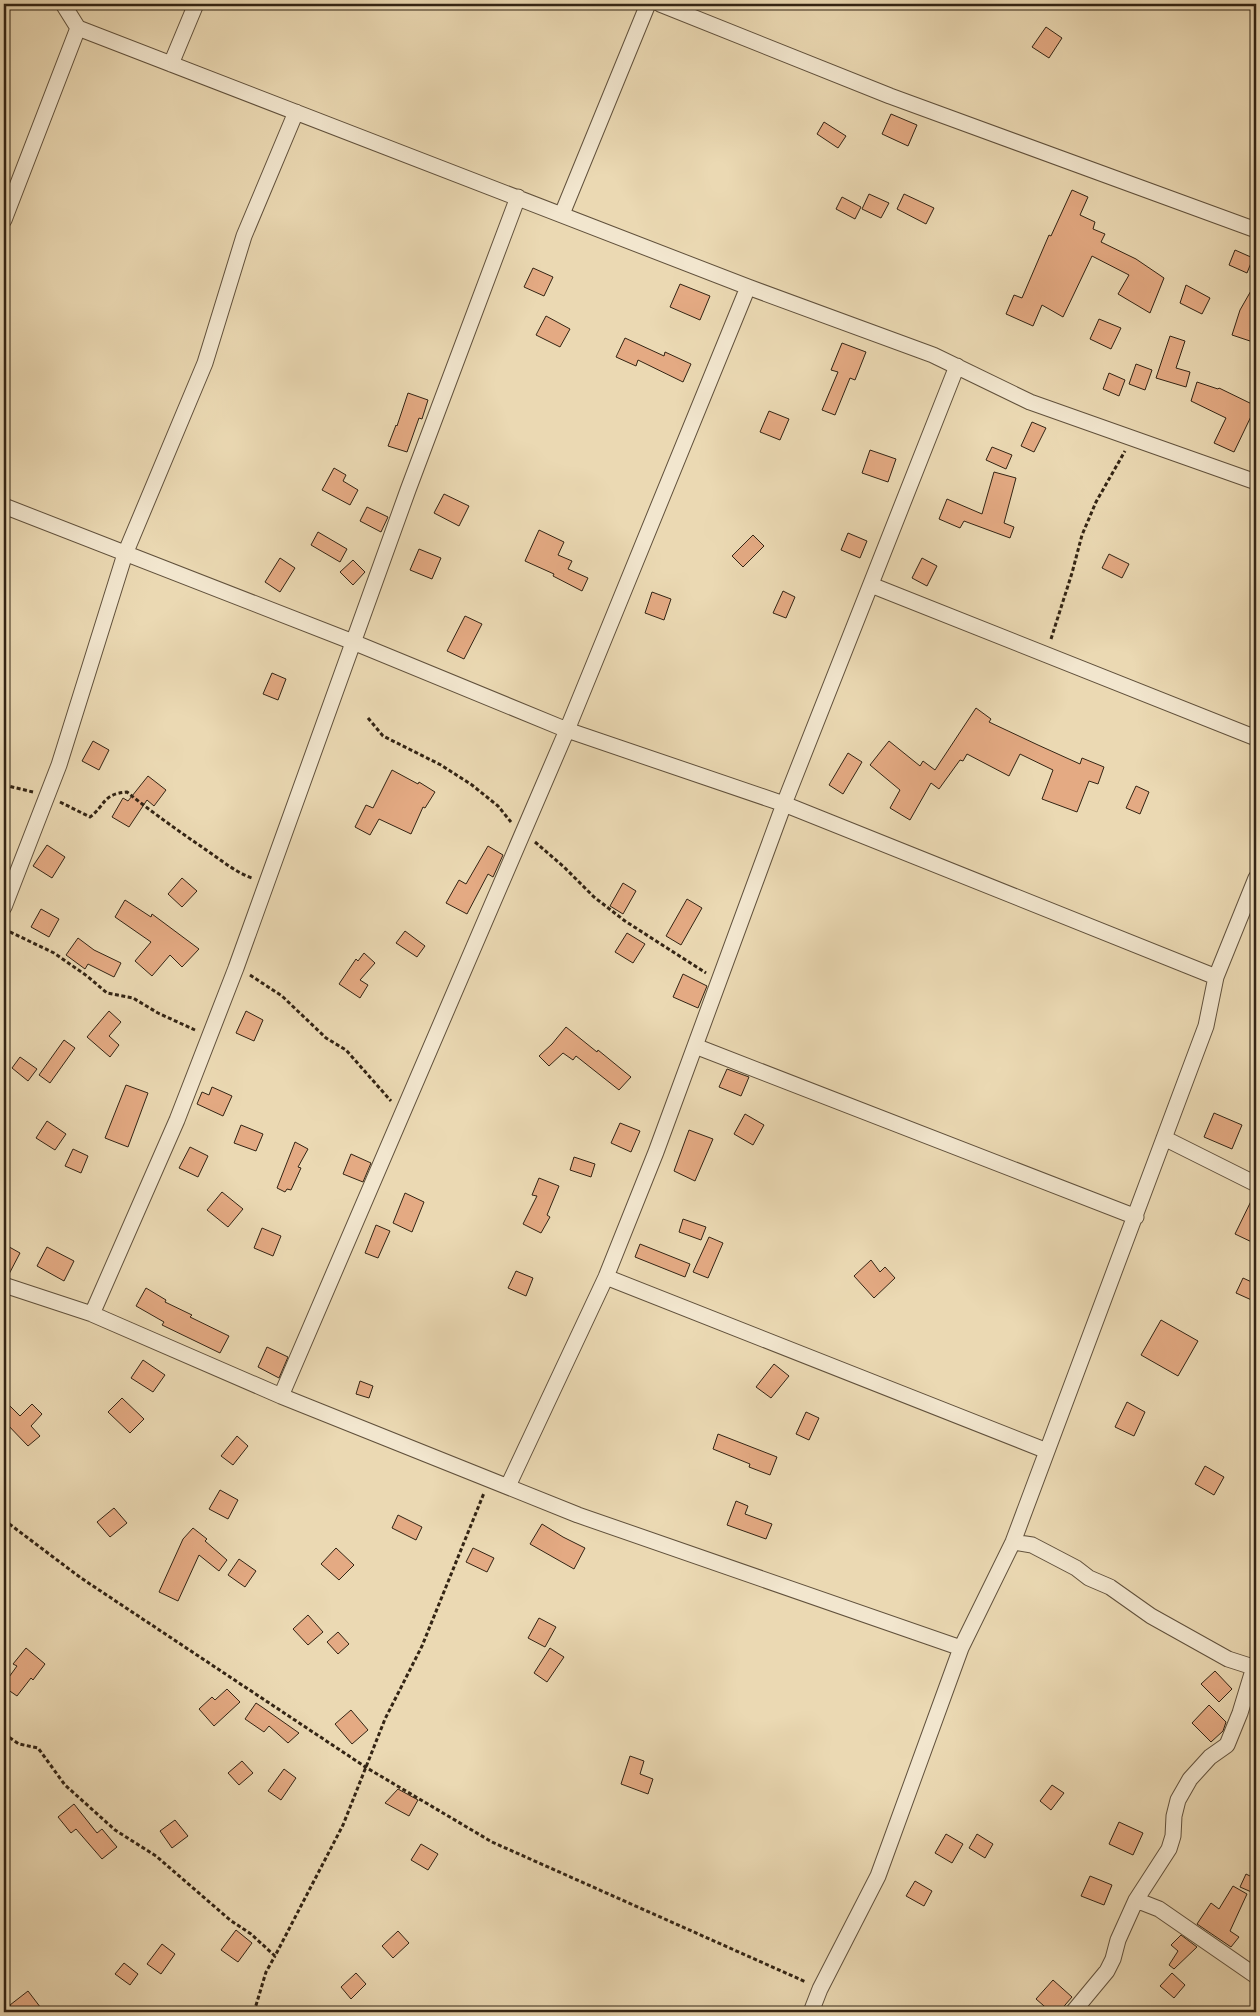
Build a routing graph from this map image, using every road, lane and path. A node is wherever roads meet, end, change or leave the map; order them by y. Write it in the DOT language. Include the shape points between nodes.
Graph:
graph roads {
  1 [pos="63,4"];
  2 [pos="196,4"];
  3 [pos="648,4"];
  4 [pos="660,4"];
  5 [pos="78,28"];
  6 [pos="171,64"];
  7 [pos="296,112"];
  8 [pos="518,197"];
  9 [pos="562,214"];
  10 [pos="4,220"];
  11 [pos="1256,230"];
  12 [pos="748,287"];
  13 [pos="957,366"];
  14 [pos="1132,438"];
  15 [pos="1256,482"];
  16 [pos="4,506"];
  17 [pos="125,554"];
  18 [pos="871,585"];
  19 [pos="353,642"];
  20 [pos="1046,654"];
  21 [pos="368,718"];
  22 [pos="567,730"];
  23 [pos="1256,738"];
  24 [pos="4,785"];
  25 [pos="47,798"];
  26 [pos="784,804"];
  27 [pos="523,832"];
  28 [pos="1256,878"];
  29 [pos="266,884"];
  30 [pos="4,907"];
  31 [pos="4,929"];
  32 [pos="236,968"];
  33 [pos="1216,977"];
  34 [pos="720,980"];
  35 [pos="210,1036"];
  36 [pos="695,1046"];
  37 [pos="404,1111"];
  38 [pos="1164,1138"];
  39 [pos="1256,1184"];
  40 [pos="1136,1217"];
  41 [pos="606,1277"];
  42 [pos="4,1285"];
  43 [pos="92,1314"];
  44 [pos="281,1396"];
  45 [pos="1047,1451"];
  46 [pos="489,1480"];
  47 [pos="508,1486"];
  48 [pos="4,1520"];
  49 [pos="1013,1542"];
  50 [pos="961,1648"];
  51 [pos="1255,1667"];
  52 [pos="4,1734"];
  53 [pos="367,1768"];
  54 [pos="1136,1900"];
  55 [pos="275,1956"];
  56 [pos="1256,1976"];
  57 [pos="820,1988"];
  58 [pos="254,2012"];
  59 [pos="811,2012"];
  60 [pos="1073,2012"];
  1 -- 5 [label="street"];
  2 -- 6 [label="street"];
  3 -- 9 [label="street"];
  4 -- 11 [label="street" via="890,96"];
  5 -- 6 [label="street"];
  5 -- 10 [label="street"];
  6 -- 7 [label="street"];
  7 -- 8 [label="street"];
  7 -- 17 [label="street" via="244,236 205,362"];
  8 -- 9 [label="street"];
  8 -- 19 [label="street"];
  9 -- 12 [label="street"];
  12 -- 13 [label="street"];
  12 -- 22 [label="street"];
  13 -- 14 [label="street" via="1030,402"];
  13 -- 18 [label="street"];
  14 -- 15 [label="street"];
  14 -- 20 [label="path" via="1096,502 1082,535"];
  16 -- 17 [label="street"];
  17 -- 19 [label="street"];
  17 -- 25 [label="street"];
  18 -- 20 [label="street"];
  18 -- 26 [label="street"];
  19 -- 22 [label="street"];
  19 -- 29 [label="street"];
  20 -- 23 [label="street"];
  21 -- 27 [label="path" via="383,736 441,765 472,786 498,806"];
  22 -- 26 [label="street"];
  22 -- 27 [label="street"];
  24 -- 25 [label="path"];
  25 -- 29 [label="path" via="90,817 115,793 127,792 244,876"];
  25 -- 30 [label="street"];
  26 -- 33 [label="street"];
  26 -- 34 [label="street"];
  27 -- 34 [label="path" via="625,921"];
  27 -- 37 [label="street"];
  28 -- 33 [label="street"];
  29 -- 32 [label="street"];
  31 -- 35 [label="path" via="54,953 107,993 133,998"];
  32 -- 35 [label="street"];
  32 -- 37 [label="path" via="282,996 326,1038 346,1050 386,1097"];
  33 -- 38 [label="street" via="1206,1026"];
  34 -- 36 [label="street"];
  35 -- 43 [label="street"];
  36 -- 40 [label="street"];
  36 -- 41 [label="street"];
  37 -- 44 [label="street"];
  38 -- 39 [label="street"];
  38 -- 40 [label="street"];
  40 -- 45 [label="street"];
  41 -- 45 [label="street"];
  41 -- 47 [label="street"];
  42 -- 43 [label="street"];
  43 -- 44 [label="street"];
  44 -- 46 [label="street"];
  45 -- 49 [label="street"];
  46 -- 47 [label="street"];
  46 -- 53 [label="path" via="422,1646 385,1718"];
  47 -- 50 [label="street" via="578,1515"];
  48 -- 53 [label="path" via="81,1578"];
  49 -- 50 [label="street"];
  49 -- 51 [label="street" via="1032,1545 1110,1587 1151,1616 1228,1659"];
  50 -- 57 [label="street" via="878,1876"];
  51 -- 54 [label="street" via="1227,1745 1210,1757 1190,1779 1178,1800 1169,1849"];
  52 -- 55 [label="path" via="19,1744 38,1748 65,1785 108,1823 156,1856"];
  53 -- 55 [label="path" via="343,1825"];
  53 -- 57 [label="path" via="492,1842"];
  54 -- 56 [label="street" via="1159,1909"];
  54 -- 60 [label="street" via="1113,1960"];
  55 -- 58 [label="path" via="266,1972"];
  57 -- 59 [label="street"];
}
